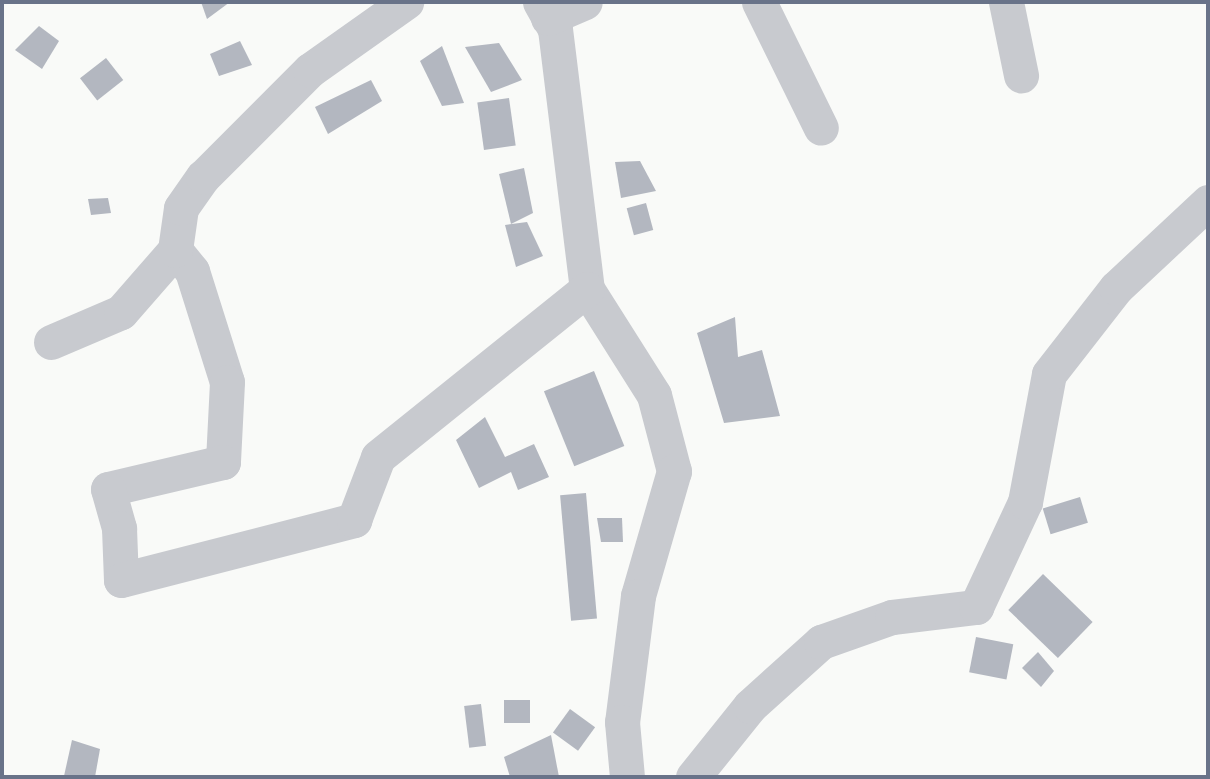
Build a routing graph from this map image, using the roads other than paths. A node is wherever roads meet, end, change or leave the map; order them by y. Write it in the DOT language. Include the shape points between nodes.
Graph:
graph roads {
  1 [pos="406,2"];
  2 [pos="585,2"];
  3 [pos="759,2"];
  4 [pos="1006,2"];
  5 [pos="544,10"];
  6 [pos="1021,75"];
  7 [pos="821,128"];
  8 [pos="1208,202"];
  9 [pos="175,250"];
  10 [pos="587,289"];
  11 [pos="51,342"];
  12 [pos="626,777"];
  13 [pos="693,777"];
  1 -- 9 [label="street" via="310,70 203,177 181,208"];
  2 -- 5 [label="street"];
  3 -- 7 [label="street"];
  4 -- 6 [label="street"];
  5 -- 10 [label="street" via="555,29"];
  8 -- 13 [label="street" via="1116,288 1049,374 1025,502 976,607 892,617 821,642 750,706"];
  9 -- 10 [label="street" via="191,271 227,382 223,462 108,489 119,528 121,580 354,520 378,457"];
  9 -- 11 [label="street" via="121,312"];
  10 -- 12 [label="street" via="654,395 674,471 638,596 622,722"];
}
